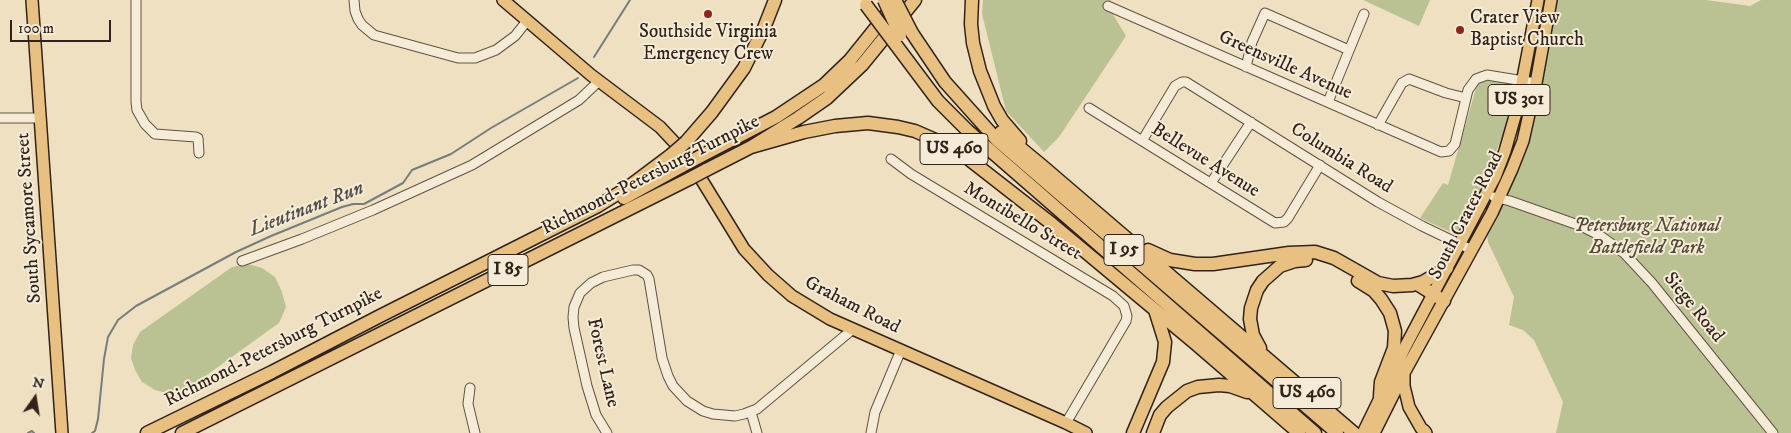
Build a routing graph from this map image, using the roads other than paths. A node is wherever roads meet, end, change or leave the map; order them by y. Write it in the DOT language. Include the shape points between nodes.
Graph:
graph roads {
  1 [pos="32,0"];
  2 [pos="136,0"];
  3 [pos="354,0"];
  4 [pos="503,0"];
  5 [pos="775,0"];
  6 [pos="884,0"];
  7 [pos="897,0"];
  8 [pos="915,0"];
  9 [pos="972,0"];
  10 [pos="1538,0"];
  11 [pos="1551,0"];
  12 [pos="864,2"];
  13 [pos="1108,6"];
  14 [pos="1364,14"];
  15 [pos="527,21"];
  16 [pos="903,38"];
  17 [pos="1349,50"];
  18 [pos="925,53"];
  19 [pos="1246,67"];
  20 [pos="599,81"];
  21 [pos="1523,81"];
  22 [pos="1536,84"];
  23 [pos="1466,98"];
  24 [pos="1328,102"];
  25 [pos="1089,108"];
  26 [pos="0,118"];
  27 [pos="40,118"];
  28 [pos="1251,122"];
  29 [pos="1378,125"];
  30 [pos="1142,141"];
  31 [pos="751,147"];
  32 [pos="200,153"];
  33 [pos="891,159"];
  34 [pos="1042,165"];
  35 [pos="1320,165"];
  36 [pos="1026,182"];
  37 [pos="1211,183"];
  38 [pos="1486,195"];
  39 [pos="1499,198"];
  40 [pos="569,221"];
  41 [pos="1131,242"];
  42 [pos="1461,244"];
  43 [pos="1472,250"];
  44 [pos="242,260"];
  45 [pos="1447,268"];
  46 [pos="1119,280"];
  47 [pos="1417,284"];
  48 [pos="1438,298"];
  49 [pos="1155,310"];
  50 [pos="853,329"];
  51 [pos="900,350"];
  52 [pos="1270,360"];
  53 [pos="1404,373"];
  54 [pos="470,388"];
  55 [pos="1255,396"];
  56 [pos="1380,396"];
  57 [pos="751,412"];
  58 [pos="1066,422"];
  59 [pos="1345,430"];
  60 [pos="1425,432"];
  61 [pos="62,433"];
  62 [pos="147,433"];
  63 [pos="182,433"];
  64 [pos="475,433"];
  65 [pos="607,433"];
  66 [pos="757,433"];
  67 [pos="871,433"];
  68 [pos="1086,433"];
  69 [pos="1133,433"];
  70 [pos="1153,433"];
  71 [pos="1299,433"];
  72 [pos="1315,433"];
  73 [pos="1363,433"];
  74 [pos="1374,433"];
  75 [pos="1774,433"];
  1 -- 27 [label="main road, South Sycamore Street"];
  2 -- 32 [label="street" via="137,110 155,134 198,138"];
  3 -- 15 [label="street" via="358,19 374,35 458,58 475,58 496,50 515,36"];
  4 -- 15 [label="main road, Graham Road"];
  5 -- 40 [label="highway, Richmond-Petersburg Turnpike / I 85, bridge" via="744,68 686,142 627,188"];
  6 -- 16 [label="highway, I 95, bridge"];
  7 -- 16 [label="highway, I 95, bridge"];
  7 -- 40 [label="highway, bridge" via="850,60 824,86 776,117 602,211"];
  8 -- 31 [label="highway, Richmond-Petersburg Turnpike / I 85" via="843,84 813,108"];
  9 -- 34 [label="highway" via="974,43 980,71 994,106 1010,130"];
  10 -- 21 [label="main road, South Crater Road / US 301"];
  11 -- 22 [label="main road, South Crater Road / US 301"];
  12 -- 16 [label="highway, bridge"];
  13 -- 19 [label="street, Greensville Avenue"];
  14 -- 17 [label="street"];
  15 -- 20 [label="main road, Graham Road"];
  16 -- 18 [label="highway, I 95"];
  16 -- 36 [label="highway, I 95" via="932,84 968,131"];
  17 -- 19 [label="street" via="1264,14"];
  17 -- 24 [label="street"];
  18 -- 34 [label="highway, US 460" via="1003,135"];
  18 -- 59 [label="highway, I 95" via="960,100 997,140"];
  19 -- 24 [label="street, Greensville Avenue"];
  20 -- 44 [label="street" via="579,100 472,165 373,210"];
  20 -- 50 [label="main road, Graham Road" via="643,113 675,143 708,188 744,249 768,275 792,296"];
  21 -- 22 [label="street"];
  21 -- 23 [label="street" via="1483,75 1471,84"];
  21 -- 38 [label="main road, South Crater Road / US 301" via="1512,129"];
  22 -- 39 [label="main road, South Crater Road / US 301" via="1522,141"];
  23 -- 29 [label="street" via="1412,79 1405,80"];
  23 -- 29 [label="street, Greensville Avenue" via="1455,144 1449,151 1441,152"];
  24 -- 29 [label="street, Greensville Avenue"];
  25 -- 30 [label="street, Bellevue Avenue"];
  26 -- 27 [label="street"];
  27 -- 61 [label="main road, South Sycamore Street"];
  28 -- 30 [label="street, Columbia Road" via="1186,82 1177,84"];
  28 -- 35 [label="street, Columbia Road"];
  28 -- 37 [label="street"];
  30 -- 37 [label="street, Bellevue Avenue"];
  31 -- 46 [label="highway, US 460" via="804,132 852,124 881,124 915,131 962,153"];
  31 -- 63 [label="highway, Richmond-Petersburg Turnpike / I 85, bridge"];
  33 -- 58 [label="street, Montibello Street" via="1113,296 1124,306 1126,322"];
  34 -- 41 [label="highway, US 460"];
  35 -- 37 [label="street, Bellevue Avenue" via="1287,220 1279,224"];
  35 -- 42 [label="street, Columbia Road" via="1378,202"];
  36 -- 46 [label="highway"];
  36 -- 72 [label="highway, I 95"];
  38 -- 39 [label="street, Siege Road"];
  38 -- 42 [label="main road, South Crater Road / US 301"];
  39 -- 43 [label="main road, South Crater Road / US 301"];
  39 -- 75 [label="street, Siege Road" via="1581,226 1624,253"];
  40 -- 62 [label="highway, Richmond-Petersburg Turnpike / I 85"];
  41 -- 47 [label="highway" via="1170,260 1195,264 1316,252 1334,258 1378,283 1393,286"];
  41 -- 52 [label="highway, US 460"];
  42 -- 43 [label="street, Columbia Road"];
  42 -- 45 [label="main road, South Crater Road / US 301"];
  43 -- 48 [label="main road, South Crater Road / US 301"];
  45 -- 47 [label="highway"];
  45 -- 48 [label="main road, South Crater Road / US 301"];
  46 -- 49 [label="highway, US 460"];
  47 -- 48 [label="highway"];
  48 -- 53 [label="main road, South Crater Road / US 301"];
  48 -- 56 [label="main road, South Crater Road / US 301"];
  49 -- 55 [label="highway, US 460"];
  49 -- 69 [label="highway" via="1164,342 1163,362"];
  50 -- 51 [label="main road, Graham Road"];
  50 -- 57 [label="street"];
  51 -- 58 [label="main road, Graham Road"];
  51 -- 67 [label="street" via="875,412"];
  52 -- 56 [label="highway" via="1256,342 1251,328 1251,308 1256,290 1272,272 1288,263 1324,261 1369,287 1390,313 1394,348 1381,382"];
  52 -- 59 [label="highway, US 460"];
  53 -- 60 [label="main road" via="1409,406"];
  53 -- 74 [label="main road, South Crater Road / US 301"];
  54 -- 64 [label="street" via="468,404"];
  55 -- 70 [label="highway" via="1224,386 1198,387 1180,395 1167,407"];
  55 -- 71 [label="highway, US 460"];
  56 -- 73 [label="main road, South Crater Road / US 301"];
  57 -- 65 [label="street, Forest Lane" via="735,416 713,414 695,407 679,394 662,358 650,284 647,275 639,270 591,283 580,293 574,307 574,328 587,386 596,415"];
  57 -- 66 [label="street"];
  58 -- 68 [label="main road, Graham Road"];
}
